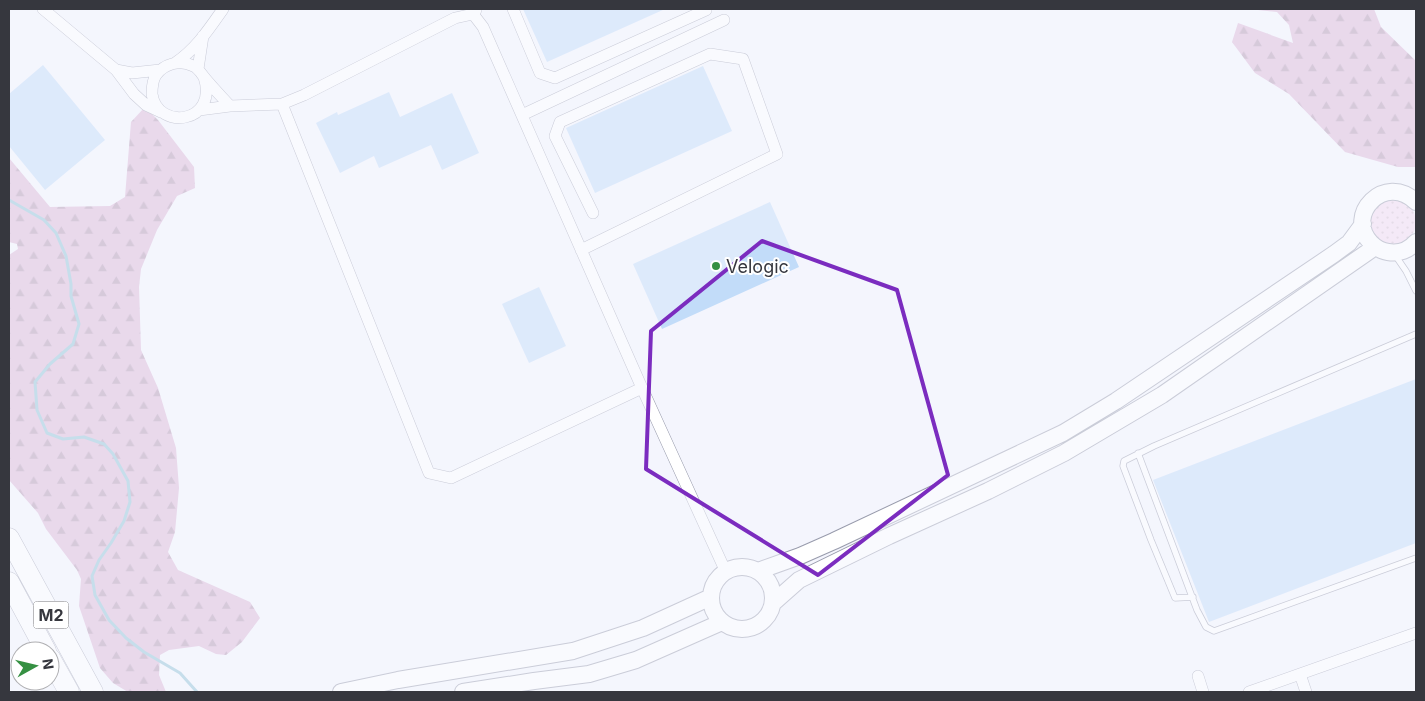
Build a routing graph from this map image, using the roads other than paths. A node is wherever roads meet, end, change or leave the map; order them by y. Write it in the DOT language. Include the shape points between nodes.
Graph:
graph roads {
  1 [pos="43,9"];
  2 [pos="223,9"];
  3 [pos="513,9"];
  4 [pos="706,9"];
  5 [pos="475,12"];
  6 [pos="724,20"];
  7 [pos="204,36"];
  8 [pos="175,62"];
  9 [pos="116,70"];
  10 [pos="160,70"];
  11 [pos="201,73"];
  12 [pos="282,104"];
  13 [pos="230,106"];
  14 [pos="199,110"];
  15 [pos="164,114"];
  16 [pos="522,115"];
  17 [pos="1409,192"];
  18 [pos="1416,202"];
  19 [pos="593,213"];
  20 [pos="1363,224"];
  21 [pos="1416,242"];
  22 [pos="1375,247"];
  23 [pos="581,250"];
  24 [pos="1394,253"];
  25 [pos="1416,289"];
  26 [pos="1416,334"];
  27 [pos="642,388"];
  28 [pos="1138,453"];
  29 [pos="9,538"];
  30 [pos="1416,558"];
  31 [pos="725,570"];
  32 [pos="758,571"];
  33 [pos="9,582"];
  34 [pos="711,597"];
  35 [pos="1193,597"];
  36 [pos="773,603"];
  37 [pos="722,622"];
  38 [pos="1416,633"];
  39 [pos="41,641"];
  40 [pos="1300,674"];
  41 [pos="1198,676"];
  42 [pos="60,677"];
  43 [pos="68,692"];
  44 [pos="93,692"];
  45 [pos="342,692"];
  46 [pos="463,692"];
  47 [pos="1203,692"];
  48 [pos="1249,692"];
  49 [pos="1306,692"];
  1 -- 9 [label="street"];
  2 -- 7 [label="street"];
  3 -- 4 [label="street" via="540,73 556,78"];
  5 -- 12 [label="street" via="455,18"];
  5 -- 16 [label="street"];
  6 -- 16 [label="street"];
  7 -- 8 [label="street"];
  7 -- 11 [label="street"];
  8 -- 10 [label="street"];
  8 -- 11 [label="street" via="188,64"];
  9 -- 10 [label="street" via="132,73"];
  9 -- 15 [label="street" via="146,105"];
  10 -- 15 [label="street" via="152,88 157,107"];
  11 -- 13 [label="street"];
  11 -- 14 [label="street" via="207,97"];
  12 -- 13 [label="street"];
  12 -- 27 [label="street" via="429,473 451,478"];
  13 -- 14 [label="street"];
  14 -- 15 [label="street" via="182,118"];
  16 -- 23 [label="street"];
  17 -- 18 [label="street"];
  17 -- 20 [label="street" via="1392,191 1374,198 1364,214"];
  19 -- 23 [label="street" via="555,136 560,122 710,54 744,59 777,154"];
  20 -- 22 [label="street" via="1369,241"];
  20 -- 32 [label="street" via="1350,243 1116,401 1063,433 825,545"];
  21 -- 24 [label="street"];
  22 -- 24 [label="street"];
  22 -- 36 [label="street" via="1162,395 1064,453 799,580"];
  23 -- 27 [label="street"];
  24 -- 25 [label="lane"];
  26 -- 28 [label="lane"];
  27 -- 31 [label="street"];
  28 -- 35 [label="lane"];
  28 -- 35 [label="lane" via="1124,461 1123,466 1151,540 1175,598"];
  29 -- 44 [label="highway, M2"];
  30 -- 35 [label="lane" via="1214,631 1206,628"];
  31 -- 32 [label="street" via="749,567"];
  31 -- 34 [label="street" via="715,581"];
  32 -- 36 [label="street" via="770,585"];
  33 -- 39 [label="highway, M2"];
  34 -- 37 [label="street" via="712,606"];
  34 -- 45 [label="street" via="643,628 573,651"];
  36 -- 37 [label="street" via="764,620 748,629"];
  37 -- 46 [label="street" via="636,660 589,674"];
  38 -- 40 [label="street"];
  40 -- 48 [label="street"];
  40 -- 49 [label="street"];
  41 -- 47 [label="street"];
  42 -- 43 [label="highway"];
}
